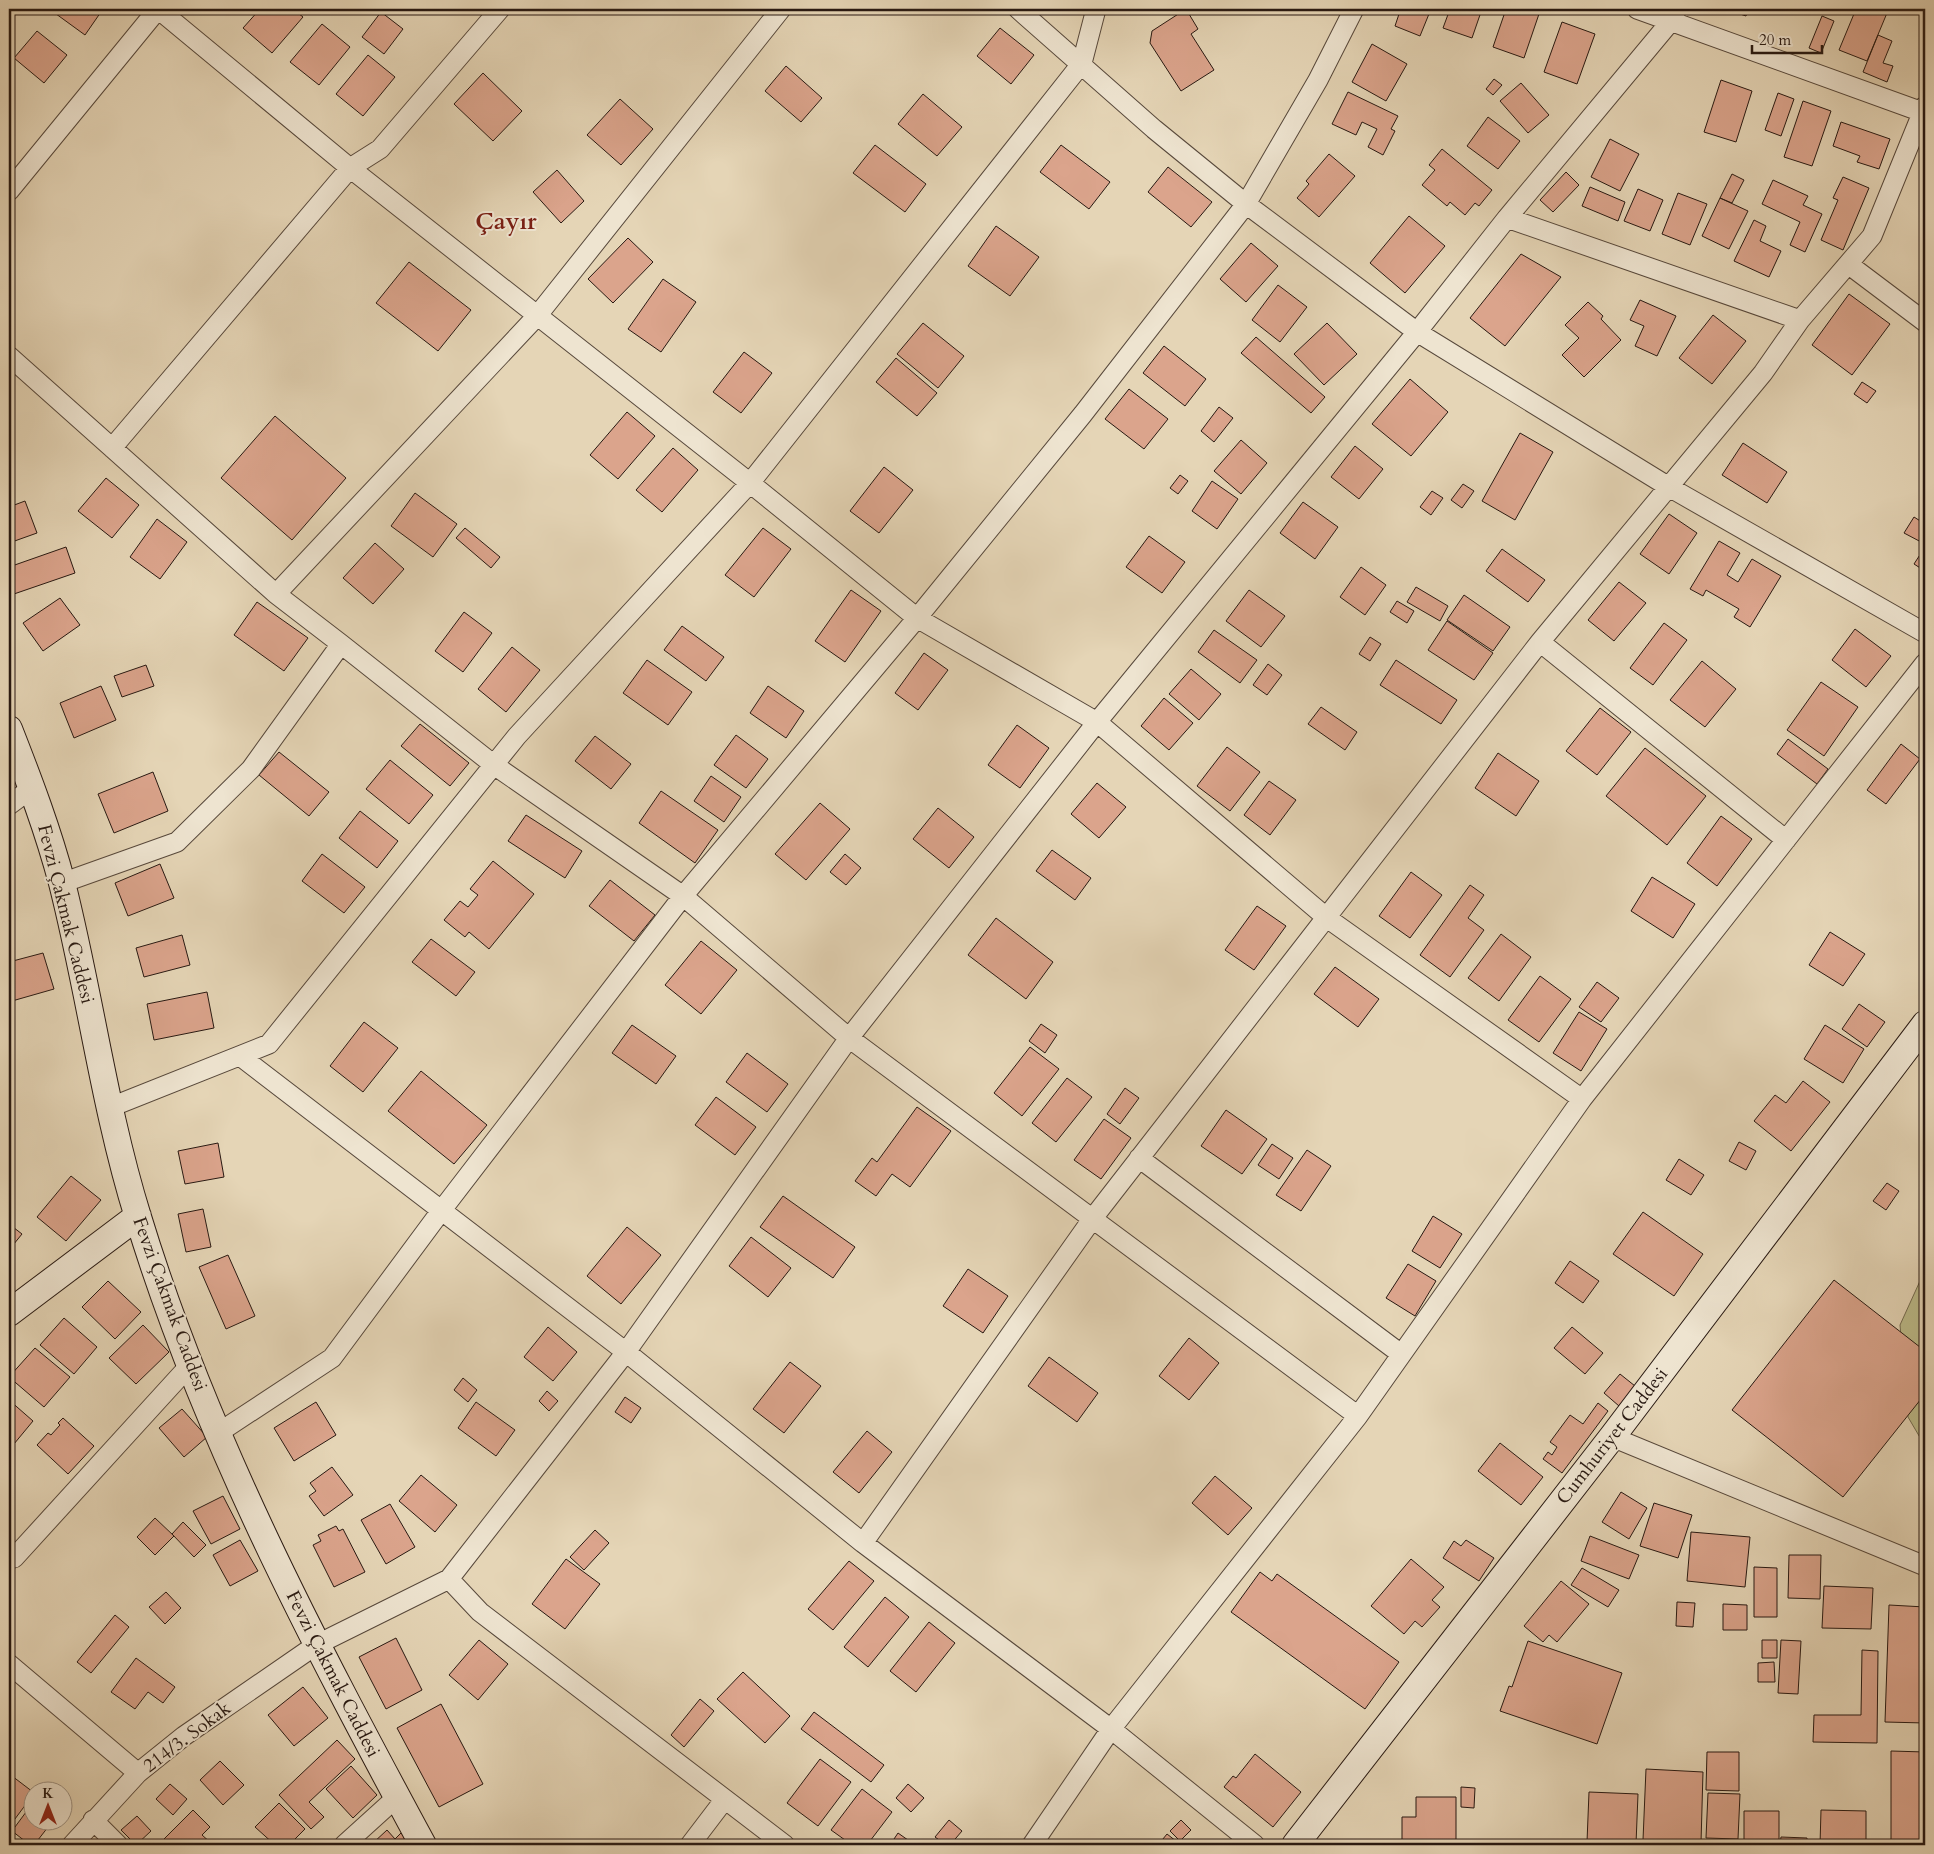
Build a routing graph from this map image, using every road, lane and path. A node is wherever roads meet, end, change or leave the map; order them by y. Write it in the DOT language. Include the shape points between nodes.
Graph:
graph roads {
  1 [pos="158,9"];
  2 [pos="500,9"];
  3 [pos="781,9"];
  4 [pos="1018,9"];
  5 [pos="1096,9"];
  6 [pos="1354,9"];
  7 [pos="1637,9"];
  8 [pos="1674,15"];
  9 [pos="1082,63"];
  10 [pos="1925,110"];
  11 [pos="350,168"];
  12 [pos="9,191"];
  13 [pos="1246,204"];
  14 [pos="1507,218"];
  15 [pos="1848,264"];
  16 [pos="537,316"];
  17 [pos="1800,320"];
  18 [pos="1925,322"];
  19 [pos="1417,332"];
  20 [pos="9,356"];
  21 [pos="112,448"];
  22 [pos="750,482"];
  23 [pos="1668,487"];
  24 [pos="276,594"];
  25 [pos="917,618"];
  26 [pos="1925,633"];
  27 [pos="1540,642"];
  28 [pos="341,644"];
  29 [pos="1925,663"];
  30 [pos="1097,722"];
  31 [pos="9,729"];
  32 [pos="494,765"];
  33 [pos="32,788"];
  34 [pos="9,805"];
  35 [pos="1786,840"];
  36 [pos="62,883"];
  37 [pos="683,896"];
  38 [pos="1328,918"];
  39 [pos="1925,1024"];
  40 [pos="849,1038"];
  41 [pos="240,1056"];
  42 [pos="1582,1099"];
  43 [pos="111,1107"];
  44 [pos="1139,1158"];
  45 [pos="441,1212"];
  46 [pos="138,1216"];
  47 [pos="1092,1218"];
  48 [pos="9,1313"];
  49 [pos="626,1352"];
  50 [pos="1402,1354"];
  51 [pos="190,1365"];
  52 [pos="1358,1416"];
  53 [pos="218,1433"];
  54 [pos="1612,1437"];
  55 [pos="863,1542"];
  56 [pos="9,1554"];
  57 [pos="1925,1566"];
  58 [pos="449,1579"];
  59 [pos="316,1645"];
  60 [pos="9,1664"];
  61 [pos="1111,1729"];
  62 [pos="138,1773"];
  63 [pos="397,1797"];
  64 [pos="725,1799"];
  65 [pos="93,1820"];
  66 [pos="1300,1843"];
  67 [pos="72,1845"];
  68 [pos="118,1845"];
  69 [pos="344,1845"];
  70 [pos="423,1845"];
  71 [pos="690,1845"];
  72 [pos="785,1845"];
  73 [pos="1032,1845"];
  74 [pos="1255,1845"];
  1 -- 11 [label="street"];
  1 -- 12 [label="street"];
  2 -- 11 [label="street" via="380,149"];
  3 -- 16 [label="street"];
  4 -- 9 [label="street"];
  5 -- 9 [label="street"];
  6 -- 13 [label="street" via="1318,80"];
  7 -- 8 [label="street"];
  8 -- 10 [label="street"];
  8 -- 14 [label="street"];
  9 -- 13 [label="street" via="1154,129"];
  9 -- 22 [label="street"];
  10 -- 15 [label="street" via="1872,236"];
  11 -- 16 [label="street"];
  11 -- 21 [label="street"];
  13 -- 19 [label="street"];
  13 -- 25 [label="street" via="1083,414"];
  14 -- 17 [label="street"];
  14 -- 19 [label="street"];
  15 -- 17 [label="street"];
  15 -- 18 [label="street"];
  16 -- 22 [label="street"];
  16 -- 24 [label="street"];
  17 -- 23 [label="street" via="1763,373"];
  19 -- 23 [label="street"];
  19 -- 30 [label="street"];
  20 -- 21 [label="street"];
  21 -- 24 [label="street"];
  22 -- 25 [label="street"];
  22 -- 32 [label="street"];
  23 -- 26 [label="street"];
  23 -- 27 [label="street"];
  24 -- 28 [label="street"];
  25 -- 30 [label="street"];
  25 -- 37 [label="street"];
  27 -- 35 [label="street"];
  27 -- 38 [label="street"];
  28 -- 32 [label="street"];
  28 -- 36 [label="street" via="251,769 177,842"];
  29 -- 35 [label="street"];
  30 -- 38 [label="street"];
  30 -- 40 [label="street"];
  31 -- 33 [label="main road, Fevzi Çakmak Caddesi"];
  32 -- 37 [label="street"];
  32 -- 41 [label="street" via="269,1044"];
  33 -- 34 [label="street"];
  33 -- 36 [label="main road, Fevzi Çakmak Caddesi"];
  35 -- 42 [label="street"];
  36 -- 43 [label="main road, Fevzi Çakmak Caddesi"];
  37 -- 40 [label="street"];
  37 -- 45 [label="street"];
  38 -- 42 [label="street"];
  38 -- 44 [label="street"];
  39 -- 54 [label="main road, Cumhuriyet Caddesi"];
  40 -- 47 [label="street"];
  40 -- 49 [label="street"];
  41 -- 43 [label="street"];
  41 -- 45 [label="street"];
  42 -- 50 [label="street"];
  43 -- 46 [label="main road, Fevzi Çakmak Caddesi"];
  44 -- 47 [label="street"];
  44 -- 50 [label="street"];
  45 -- 49 [label="street"];
  45 -- 53 [label="street" via="332,1358"];
  46 -- 48 [label="main road"];
  46 -- 51 [label="main road, Fevzi Çakmak Caddesi"];
  47 -- 52 [label="street"];
  47 -- 55 [label="street"];
  49 -- 55 [label="street"];
  49 -- 58 [label="street"];
  50 -- 52 [label="street"];
  51 -- 53 [label="main road, Fevzi Çakmak Caddesi"];
  51 -- 56 [label="street" via="14,1558"];
  52 -- 61 [label="street"];
  53 -- 59 [label="main road, Fevzi Çakmak Caddesi"];
  54 -- 57 [label="street"];
  54 -- 66 [label="main road, Cumhuriyet Caddesi"];
  55 -- 61 [label="street"];
  58 -- 59 [label="street, 214/3. Sokak"];
  58 -- 64 [label="street" via="480,1612"];
  59 -- 62 [label="street, 214/3. Sokak" via="184,1736"];
  59 -- 63 [label="main road, Fevzi Çakmak Caddesi"];
  60 -- 62 [label="street"];
  61 -- 73 [label="street"];
  61 -- 74 [label="street"];
  62 -- 65 [label="street, 214/3. Sokak"];
  63 -- 69 [label="street"];
  63 -- 70 [label="main road, Fevzi Çakmak Caddesi"];
  64 -- 71 [label="street"];
  64 -- 72 [label="street"];
  65 -- 67 [label="street, 214/3. Sokak"];
  65 -- 68 [label="street"];
}
